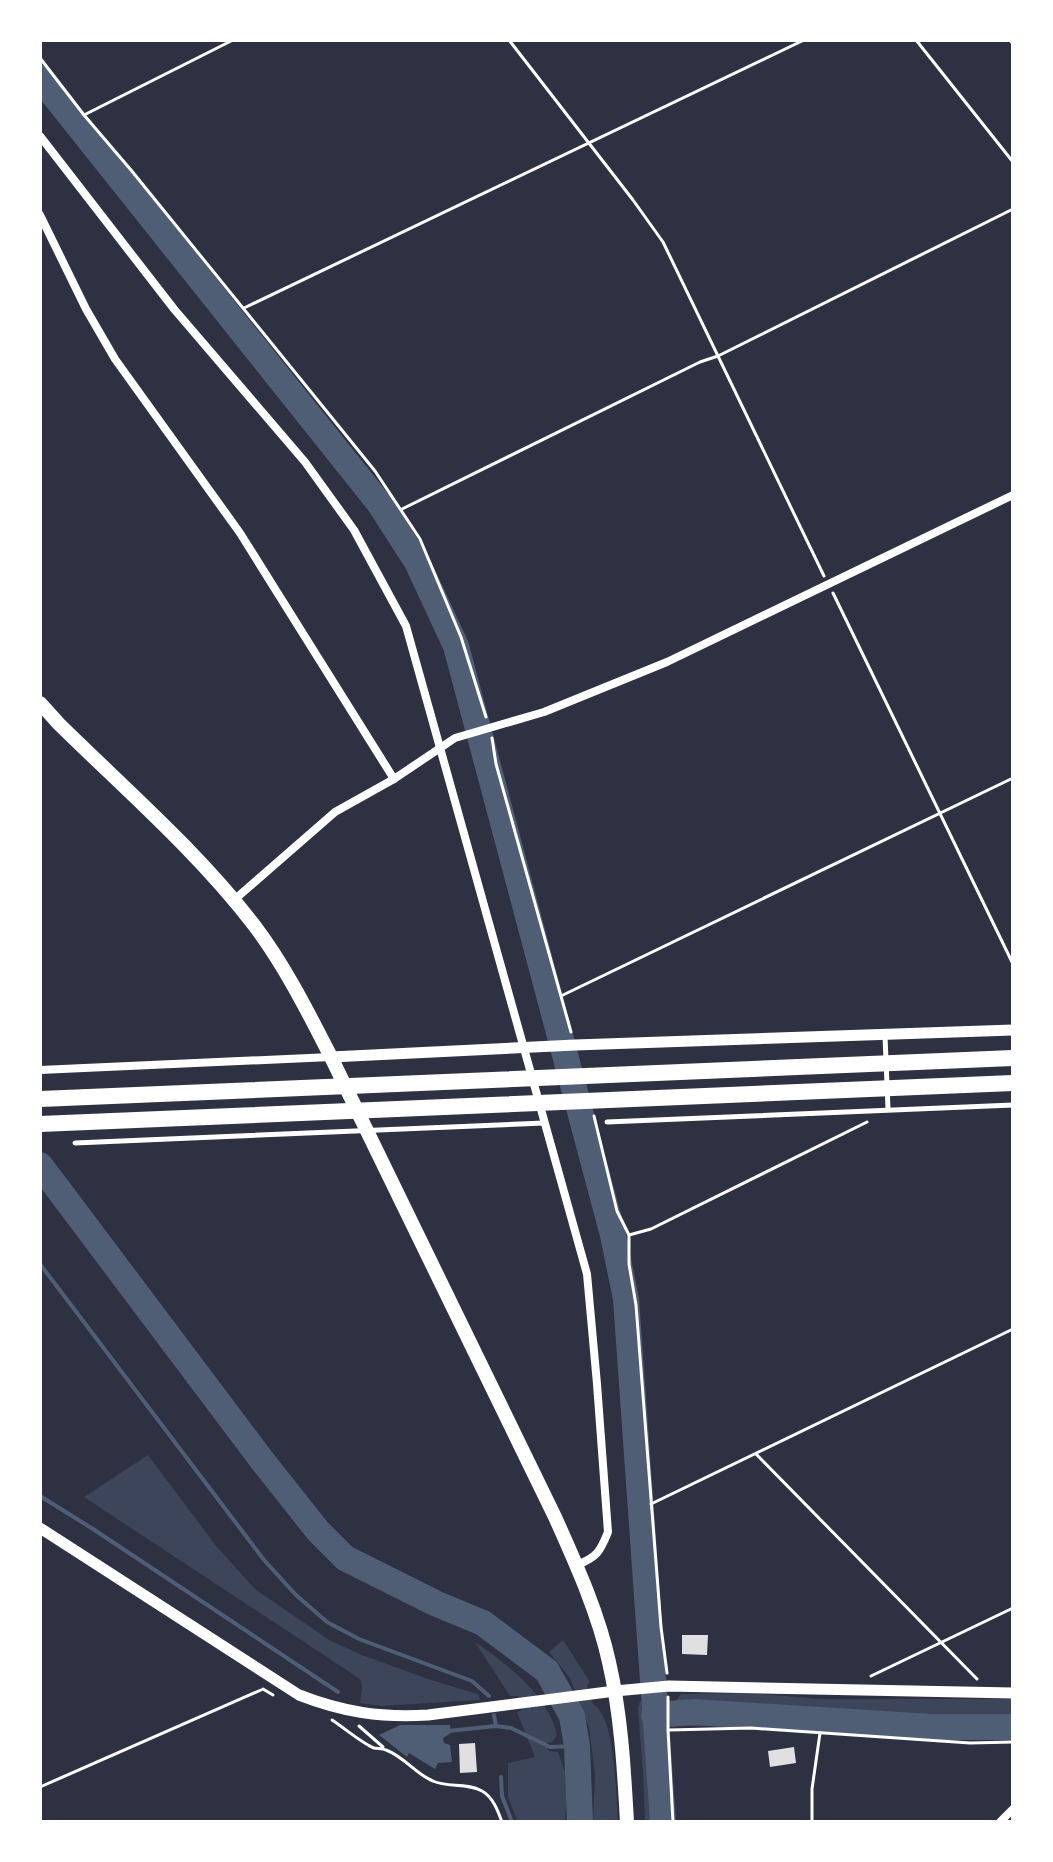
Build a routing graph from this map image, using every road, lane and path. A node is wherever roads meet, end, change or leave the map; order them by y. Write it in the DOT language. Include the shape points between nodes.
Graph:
graph roads {
  1 [pos="233,40"];
  2 [pos="509,40"];
  3 [pos="804,40"];
  4 [pos="916,40"];
  5 [pos="40,58"];
  6 [pos="84,115"];
  7 [pos="40,136"];
  8 [pos="589,143"];
  9 [pos="1013,162"];
  10 [pos="1013,209"];
  11 [pos="40,215"];
  12 [pos="244,308"];
  13 [pos="718,356"];
  14 [pos="1013,495"];
  15 [pos="402,509"];
  16 [pos="829,586"];
  17 [pos="40,703"];
  18 [pos="487,721"];
  19 [pos="492,738"];
  20 [pos="441,746"];
  21 [pos="1013,778"];
  22 [pos="394,779"];
  23 [pos="940,814"];
  24 [pos="234,900"];
  25 [pos="1013,964"];
  26 [pos="562,994"];
  27 [pos="1013,1030"];
  28 [pos="572,1035"];
  29 [pos="885,1035"];
  30 [pos="525,1048"];
  31 [pos="331,1057"];
  32 [pos="1013,1058"];
  33 [pos="40,1070"];
  34 [pos="1013,1083"];
  35 [pos="40,1099"];
  36 [pos="1013,1105"];
  37 [pos="592,1108"];
  38 [pos="888,1109"];
  39 [pos="607,1122"];
  40 [pos="545,1123"];
  41 [pos="40,1124"];
  42 [pos="366,1130"];
  43 [pos="75,1143"];
  44 [pos="629,1235"];
  45 [pos="1013,1329"];
  46 [pos="756,1454"];
  47 [pos="651,1504"];
  48 [pos="40,1528"];
  49 [pos="577,1565"];
  50 [pos="1013,1608"];
  51 [pos="942,1643"];
  52 [pos="871,1676"];
  53 [pos="667,1687"];
  54 [pos="615,1691"];
  55 [pos="991,1693"];
  56 [pos="1013,1693"];
  57 [pos="275,1696"];
  58 [pos="347,1711"];
  59 [pos="321,1717"];
  60 [pos="668,1730"];
  61 [pos="820,1733"];
  62 [pos="1013,1742"];
  63 [pos="385,1749"];
  64 [pos="40,1787"];
  65 [pos="1013,1809"];
  66 [pos="502,1822"];
  67 [pos="627,1822"];
  68 [pos="673,1822"];
  69 [pos="812,1822"];
  70 [pos="1000,1822"];
  1 -- 6 [label="path"];
  2 -- 8 [label="path"];
  3 -- 8 [label="path"];
  4 -- 9 [label="path"];
  5 -- 6 [label="path"];
  6 -- 12 [label="path"];
  7 -- 20 [label="street" via="174,309 305,462 354,530 406,626"];
  8 -- 12 [label="path"];
  8 -- 13 [label="path" via="663,242"];
  10 -- 13 [label="path"];
  11 -- 22 [label="street" via="115,359 240,533"];
  12 -- 15 [label="path"];
  13 -- 15 [label="path"];
  13 -- 16 [label="path"];
  14 -- 16 [label="street"];
  15 -- 18 [label="path" via="461,637"];
  16 -- 20 [label="street" via="667,662 544,712"];
  16 -- 23 [label="path"];
  17 -- 24 [label="main road"];
  19 -- 26 [label="path"];
  20 -- 22 [label="street"];
  20 -- 30 [label="street"];
  21 -- 23 [label="path"];
  22 -- 24 [label="street" via="335,812"];
  23 -- 25 [label="path"];
  23 -- 26 [label="path"];
  24 -- 31 [label="main road" via="277,958"];
  26 -- 28 [label="path"];
  27 -- 29 [label="street"];
  29 -- 30 [label="street"];
  29 -- 38 [label="lane"];
  30 -- 31 [label="street"];
  30 -- 40 [label="street"];
  31 -- 33 [label="street"];
  31 -- 42 [label="main road"];
  32 -- 35 [label="highway"];
  34 -- 41 [label="highway"];
  36 -- 38 [label="lane"];
  37 -- 44 [label="path" via="617,1211"];
  38 -- 39 [label="lane"];
  38 -- 44 [label="path" via="651,1229"];
  40 -- 42 [label="lane"];
  40 -- 49 [label="street" via="587,1274 607,1517 608,1532 600,1551"];
  42 -- 43 [label="lane"];
  42 -- 49 [label="main road"];
  44 -- 47 [label="path"];
  45 -- 46 [label="path"];
  46 -- 47 [label="path"];
  46 -- 51 [label="path"];
  47 -- 53 [label="path"];
  48 -- 58 [label="street" via="299,1695"];
  49 -- 54 [label="main road"];
  50 -- 51 [label="path"];
  51 -- 52 [label="path"];
  51 -- 55 [label="path"];
  53 -- 54 [label="street"];
  53 -- 55 [label="street"];
  53 -- 60 [label="path"];
  54 -- 58 [label="street" via="428,1715"];
  54 -- 67 [label="main road"];
  55 -- 56 [label="street"];
  57 -- 64 [label="path" via="263,1689"];
  58 -- 63 [label="path"];
  59 -- 63 [label="path" via="374,1748"];
  60 -- 61 [label="path"];
  60 -- 68 [label="path"];
  61 -- 62 [label="path"];
  61 -- 69 [label="path"];
  63 -- 66 [label="path" via="437,1783 479,1789"];
  65 -- 70 [label="street"];
}
